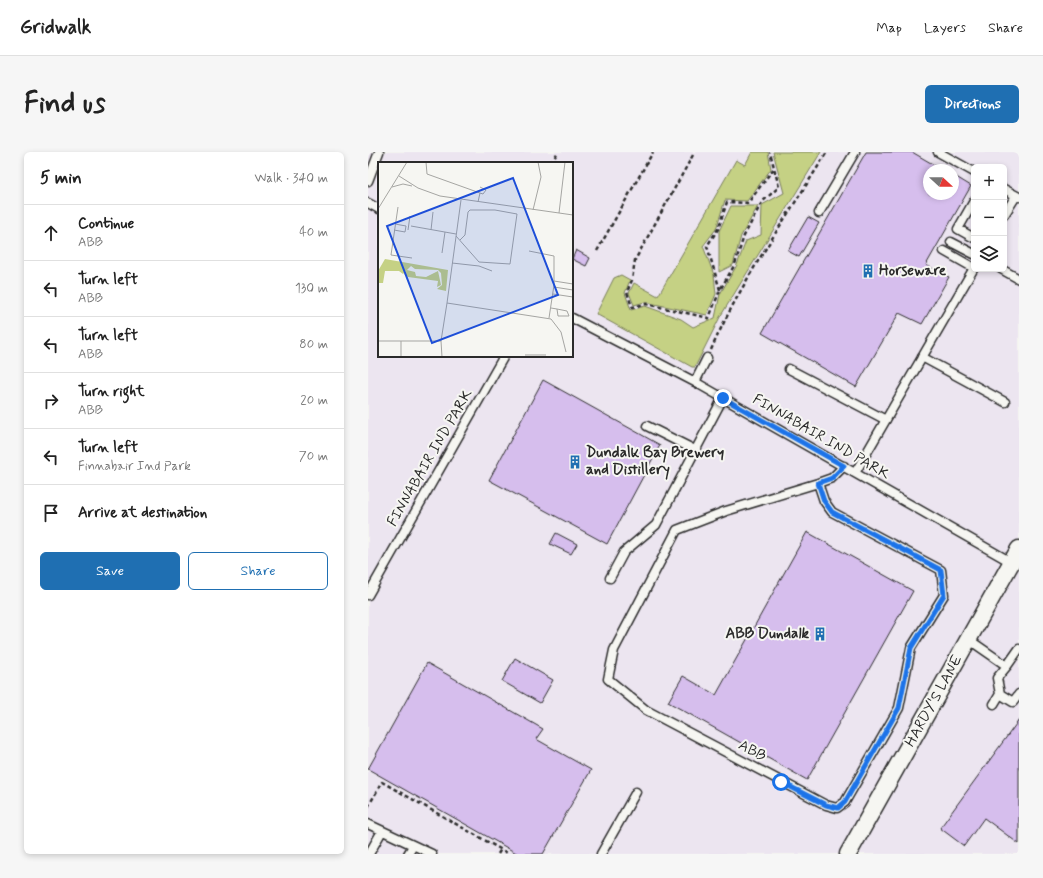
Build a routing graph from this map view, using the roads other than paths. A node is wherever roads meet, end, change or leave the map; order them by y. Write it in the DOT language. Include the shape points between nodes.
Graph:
graph roads {
  1 [pos="379,152"];
  2 [pos="855,152"];
  3 [pos="938,152"];
  4 [pos="971,170"];
  5 [pos="368,181"];
  6 [pos="1007,191"];
  7 [pos="1017,196"];
  8 [pos="368,203"];
  9 [pos="971,206"];
  10 [pos="378,208"];
  11 [pos="1007,211"];
  12 [pos="819,213"];
  13 [pos="971,236"];
  14 [pos="951,242"];
  15 [pos="944,251"];
  16 [pos="971,252"];
  17 [pos="971,266"];
  18 [pos="972,272"];
  19 [pos="1006,272"];
  20 [pos="1019,279"];
  21 [pos="573,319"];
  22 [pos="503,357"];
  23 [pos="922,357"];
  24 [pos="707,358"];
  25 [pos="789,369"];
  26 [pos="695,382"];
  27 [pos="723,398"];
  28 [pos="1005,402"];
  29 [pos="886,420"];
  30 [pos="647,426"];
  31 [pos="695,450"];
  32 [pos="844,466"];
  33 [pos="855,473"];
  34 [pos="818,483"];
  35 [pos="1015,555"];
  36 [pos="610,578"];
  37 [pos="368,596"];
  38 [pos="968,639"];
  39 [pos="1019,649"];
  40 [pos="1007,666"];
  41 [pos="1000,694"];
  42 [pos="1019,694"];
  43 [pos="994,704"];
  44 [pos="636,792"];
  45 [pos="368,824"];
  46 [pos="382,831"];
  47 [pos="413,846"];
  48 [pos="369,854"];
  49 [pos="408,854"];
  50 [pos="432,854"];
  51 [pos="601,854"];
  52 [pos="848,854"];
  1 -- 5 [label="lane"];
  2 -- 12 [label="lane"];
  3 -- 4 [label="lane"];
  6 -- 7 [label="lane"];
  7 -- 11 [label="lane"];
  8 -- 10 [label="lane"];
  9 -- 13 [label="lane" via="958,229"];
  14 -- 16 [label="lane"];
  15 -- 17 [label="lane"];
  18 -- 23 [label="lane"];
  19 -- 20 [label="lane"];
  21 -- 26 [label="lane, FINNABAIR IND PARK"];
  22 -- 37 [label="lane, FINNABAIR IND PARK"];
  23 -- 28 [label="lane"];
  23 -- 29 [label="lane"];
  24 -- 26 [label="lane"];
  25 -- 29 [label="lane"];
  26 -- 27 [label="lane, FINNABAIR IND PARK"];
  27 -- 31 [label="lane"];
  27 -- 32 [label="lane, FINNABAIR IND PARK"];
  29 -- 33 [label="lane"];
  30 -- 31 [label="lane"];
  31 -- 36 [label="lane" via="656,525 624,552"];
  32 -- 33 [label="lane, FINNABAIR IND PARK"];
  32 -- 34 [label="lane, ABB" via="832,478"];
  33 -- 35 [label="lane, FINNABAIR IND PARK"];
  34 -- 34 [label="lane, ABB" via="726,511 677,530 614,650 608,679 646,710 826,805 838,808 845,802 899,708 911,648 944,595 941,570 832,512 824,501"];
  35 -- 38 [label="street, HARDY'S LANE"];
  38 -- 40 [label="lane"];
  38 -- 52 [label="street, HARDY'S LANE"];
  39 -- 40 [label="lane"];
  40 -- 41 [label="lane" via="997,678"];
  41 -- 42 [label="lane" via="1013,702"];
  41 -- 43 [label="lane"];
  44 -- 51 [label="lane"];
  45 -- 46 [label="lane"];
  46 -- 47 [label="lane"];
  46 -- 48 [label="lane"];
  47 -- 49 [label="lane"];
  47 -- 50 [label="lane"];
}
